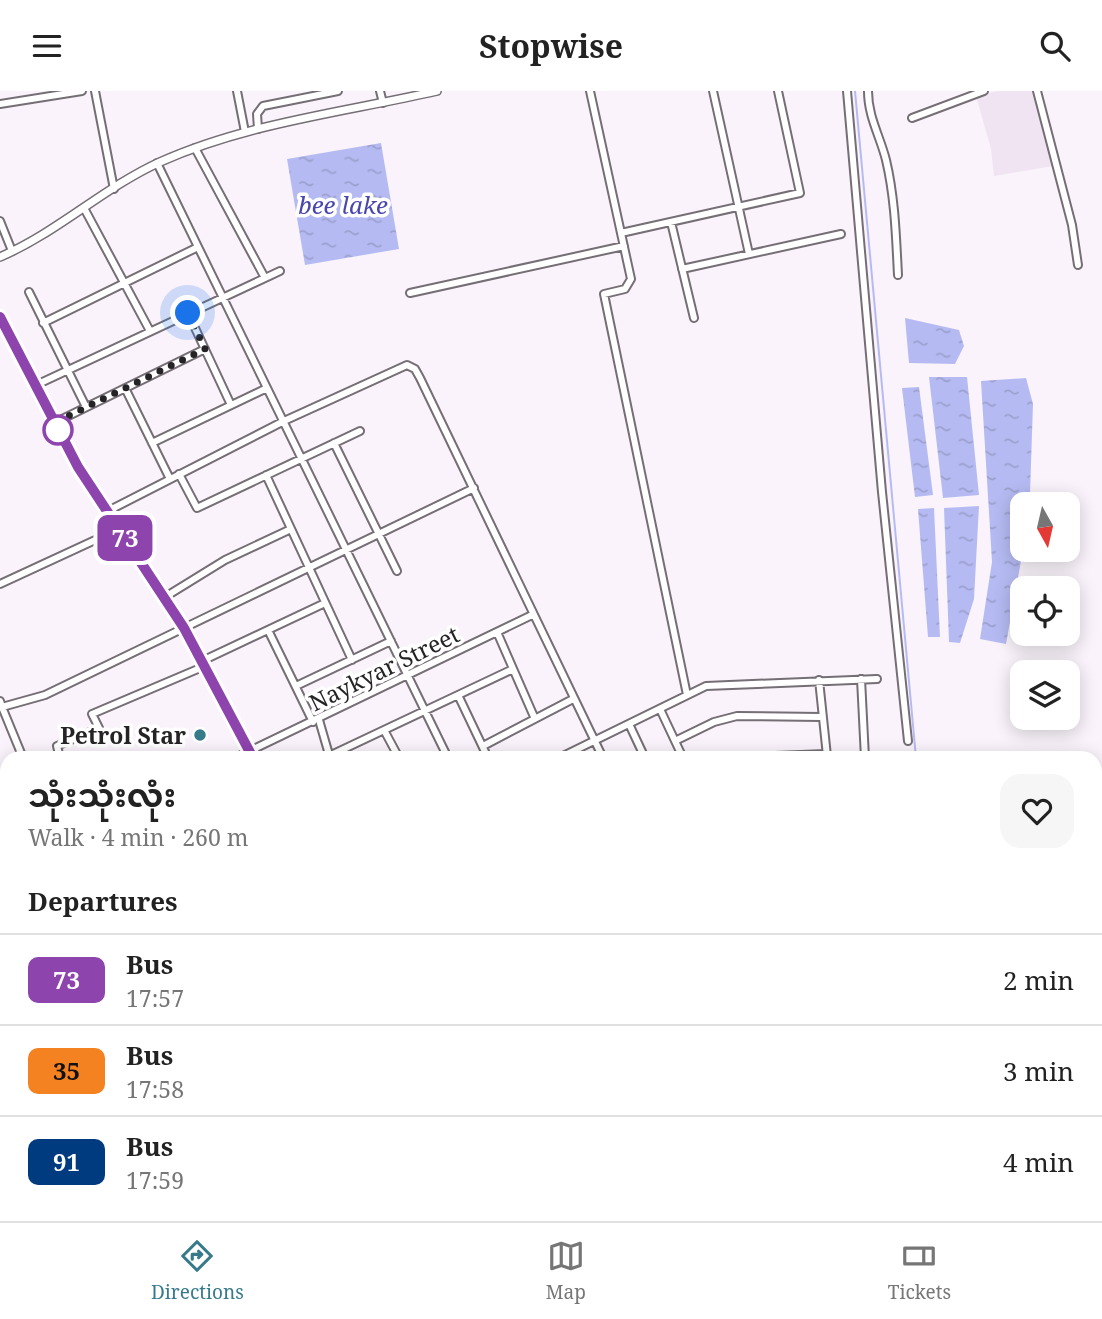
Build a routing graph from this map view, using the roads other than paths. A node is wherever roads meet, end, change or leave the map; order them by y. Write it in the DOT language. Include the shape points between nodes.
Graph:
graph roads {
  1 [pos="11,91"];
  2 [pos="82,91"];
  3 [pos="95,91"];
  4 [pos="237,91"];
  5 [pos="338,91"];
  6 [pos="380,91"];
  7 [pos="437,91"];
  8 [pos="590,91"];
  9 [pos="713,91"];
  10 [pos="778,91"];
  11 [pos="847,91"];
  12 [pos="868,91"];
  13 [pos="985,91"];
  14 [pos="1037,91"];
  15 [pos="968,93"];
  16 [pos="13,101"];
  17 [pos="383,103"];
  18 [pos="0,104"];
  19 [pos="912,118"];
  20 [pos="258,129"];
  21 [pos="245,132"];
  22 [pos="195,148"];
  23 [pos="157,163"];
  24 [pos="114,189"];
  25 [pos="740,207"];
  26 [pos="84,208"];
  27 [pos="0,221"];
  28 [pos="671,222"];
  29 [pos="621,233"];
  30 [pos="841,234"];
  31 [pos="624,246"];
  32 [pos="198,247"];
  33 [pos="12,251"];
  34 [pos="750,254"];
  35 [pos="0,257"];
  36 [pos="1078,265"];
  37 [pos="682,269"];
  38 [pos="280,271"];
  39 [pos="898,275"];
  40 [pos="265,278"];
  41 [pos="126,283"];
  42 [pos="29,292"];
  43 [pos="410,293"];
  44 [pos="223,297"];
  45 [pos="188,313"];
  46 [pos="0,317"];
  47 [pos="694,318"];
  48 [pos="43,323"];
  49 [pos="150,331"];
  50 [pos="205,349"];
  51 [pos="67,370"];
  52 [pos="34,386"];
  53 [pos="125,388"];
  54 [pos="267,388"];
  55 [pos="231,405"];
  56 [pos="86,407"];
  57 [pos="284,421"];
  58 [pos="54,423"];
  59 [pos="360,431"];
  60 [pos="152,443"];
  61 [pos="334,443"];
  62 [pos="301,458"];
  63 [pos="179,474"];
  64 [pos="265,475"];
  65 [pos="170,479"];
  66 [pos="474,488"];
  67 [pos="106,512"];
  68 [pos="119,529"];
  69 [pos="291,529"];
  70 [pos="379,533"];
  71 [pos="346,549"];
  72 [pos="308,567"];
  73 [pos="397,571"];
  74 [pos="0,584"];
  75 [pos="164,597"];
  76 [pos="325,603"];
  77 [pos="532,615"];
  78 [pos="184,628"];
  79 [pos="268,630"];
  80 [pos="496,632"];
  81 [pos="391,641"];
  82 [pos="352,660"];
  83 [pos="204,663"];
  84 [pos="513,669"];
  85 [pos="407,674"];
  86 [pos="861,679"];
  87 [pos="877,679"];
  88 [pos="819,680"];
  89 [pos="296,686"];
  90 [pos="458,695"];
  91 [pos="687,695"];
  92 [pos="573,699"];
  93 [pos="1,704"];
  94 [pos="660,709"];
  95 [pos="425,711"];
  96 [pos="821,717"];
  97 [pos="535,719"];
  98 [pos="316,721"];
  99 [pos="629,724"];
  100 [pos="384,730"];
  101 [pos="594,740"];
  102 [pos="675,741"];
  103 [pos="908,741"];
  104 [pos="483,746"];
  105 [pos="20,751"];
  106 [pos="58,751"];
  107 [pos="250,751"];
  108 [pos="258,751"];
  109 [pos="328,751"];
  110 [pos="342,751"];
  111 [pos="395,751"];
  112 [pos="445,751"];
  113 [pos="485,751"];
  114 [pos="573,751"];
  115 [pos="600,751"];
  116 [pos="642,751"];
  117 [pos="680,751"];
  118 [pos="826,751"];
  119 [pos="865,751"];
  1 -- 16 [label="street"];
  2 -- 16 [label="street"];
  3 -- 24 [label="street"];
  4 -- 21 [label="street"];
  5 -- 20 [label="street" via="263,106 257,114"];
  6 -- 17 [label="street"];
  7 -- 17 [label="street"];
  8 -- 29 [label="street"];
  9 -- 25 [label="street"];
  10 -- 25 [label="street" via="800,193"];
  11 -- 103 [label="street" via="881,492"];
  12 -- 39 [label="street" via="869,113 892,196"];
  13 -- 15 [label="street"];
  14 -- 36 [label="street"];
  15 -- 19 [label="street"];
  16 -- 18 [label="street"];
  17 -- 20 [label="street"];
  20 -- 21 [label="street"];
  21 -- 22 [label="street"];
  22 -- 23 [label="street"];
  22 -- 40 [label="street"];
  23 -- 24 [label="street"];
  23 -- 32 [label="street"];
  24 -- 26 [label="street"];
  25 -- 28 [label="street"];
  25 -- 34 [label="street"];
  26 -- 33 [label="street" via="44,236"];
  26 -- 41 [label="street"];
  27 -- 33 [label="street"];
  28 -- 29 [label="street"];
  28 -- 37 [label="street"];
  29 -- 31 [label="street"];
  30 -- 34 [label="street"];
  31 -- 43 [label="street"];
  31 -- 91 [label="street" via="631,279 625,289 604,294"];
  32 -- 41 [label="street"];
  32 -- 44 [label="street"];
  33 -- 35 [label="street"];
  34 -- 37 [label="street"];
  37 -- 47 [label="street"];
  38 -- 40 [label="street"];
  40 -- 44 [label="street"];
  41 -- 48 [label="street"];
  41 -- 49 [label="street"];
  42 -- 48 [label="street"];
  44 -- 45 [label="street"];
  44 -- 54 [label="street"];
  45 -- 49 [label="street"];
  45 -- 50 [label="street"];
  46 -- 52 [label="main road"];
  48 -- 51 [label="street"];
  49 -- 51 [label="street"];
  50 -- 53 [label="street"];
  50 -- 55 [label="street"];
  51 -- 52 [label="street"];
  51 -- 56 [label="street"];
  52 -- 58 [label="main road"];
  53 -- 56 [label="street"];
  53 -- 60 [label="street"];
  54 -- 55 [label="street"];
  54 -- 57 [label="street"];
  55 -- 60 [label="street"];
  56 -- 58 [label="street"];
  57 -- 62 [label="street"];
  57 -- 63 [label="street"];
  57 -- 66 [label="street" via="407,365 415,369"];
  58 -- 67 [label="main road"];
  59 -- 61 [label="street"];
  60 -- 65 [label="street"];
  61 -- 62 [label="street"];
  61 -- 70 [label="street"];
  62 -- 64 [label="street"];
  62 -- 71 [label="street"];
  63 -- 64 [label="street" via="197,508"];
  63 -- 65 [label="street"];
  64 -- 69 [label="street"];
  65 -- 67 [label="street"];
  66 -- 70 [label="street"];
  66 -- 77 [label="street"];
  67 -- 68 [label="main road"];
  68 -- 74 [label="street"];
  68 -- 75 [label="main road"];
  69 -- 72 [label="street"];
  69 -- 75 [label="street" via="225,560"];
  70 -- 71 [label="street"];
  70 -- 73 [label="street"];
  71 -- 72 [label="street"];
  71 -- 81 [label="street"];
  72 -- 76 [label="street"];
  72 -- 78 [label="street"];
  75 -- 78 [label="main road"];
  76 -- 79 [label="street"];
  76 -- 82 [label="street"];
  77 -- 80 [label="street, Naykyar Street"];
  77 -- 92 [label="street"];
  78 -- 83 [label="main road"];
  78 -- 93 [label="street" via="45,695"];
  79 -- 83 [label="street"];
  79 -- 89 [label="street"];
  80 -- 84 [label="street"];
  80 -- 85 [label="street, Naykyar Street"];
  81 -- 82 [label="street"];
  81 -- 85 [label="street"];
  82 -- 89 [label="street"];
  83 -- 106 [label="street" via="92,714 99,728 57,745"];
  83 -- 107 [label="main road"];
  84 -- 90 [label="street"];
  84 -- 97 [label="street"];
  85 -- 95 [label="street"];
  85 -- 98 [label="street, Naykyar Street"];
  86 -- 87 [label="street"];
  86 -- 88 [label="street"];
  86 -- 119 [label="street"];
  88 -- 91 [label="street" via="721,684"];
  88 -- 96 [label="street"];
  89 -- 98 [label="street"];
  90 -- 95 [label="street"];
  90 -- 104 [label="street"];
  91 -- 94 [label="street"];
  92 -- 97 [label="street"];
  92 -- 101 [label="street"];
  93 -- 105 [label="street"];
  94 -- 99 [label="street"];
  94 -- 102 [label="street"];
  95 -- 100 [label="street"];
  95 -- 112 [label="street"];
  96 -- 102 [label="street" via="737,716"];
  96 -- 118 [label="street"];
  97 -- 104 [label="street"];
  98 -- 108 [label="street, Naykyar Street"];
  98 -- 109 [label="street"];
  99 -- 101 [label="street"];
  99 -- 116 [label="street"];
  100 -- 110 [label="street"];
  100 -- 111 [label="street"];
  101 -- 114 [label="street"];
  101 -- 115 [label="street"];
  102 -- 117 [label="street"];
  104 -- 113 [label="street"];
}
